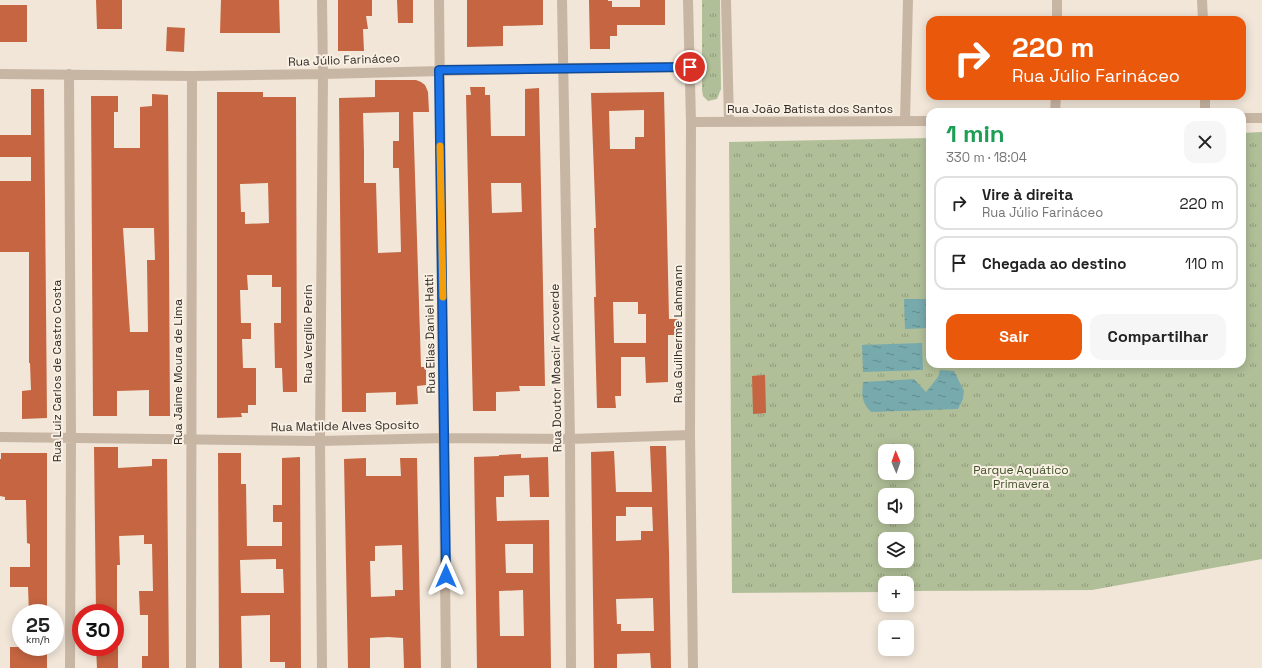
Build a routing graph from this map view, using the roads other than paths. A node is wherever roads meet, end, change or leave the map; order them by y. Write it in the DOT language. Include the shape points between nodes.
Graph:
graph roads {
  1 [pos="322,0"];
  2 [pos="439,0"];
  3 [pos="562,0"];
  4 [pos="688,0"];
  5 [pos="726,0"];
  6 [pos="908,0"];
  7 [pos="1057,0"];
  8 [pos="1202,0"];
  9 [pos="1057,16"];
  10 [pos="1203,16"];
  11 [pos="690,67"];
  12 [pos="563,68"];
  13 [pos="439,70"];
  14 [pos="0,74"];
  15 [pos="69,74"];
  16 [pos="323,74"];
  17 [pos="192,76"];
  18 [pos="1246,118"];
  19 [pos="1262,118"];
  20 [pos="729,121"];
  21 [pos="905,121"];
  22 [pos="926,121"];
  23 [pos="691,122"];
  24 [pos="690,435"];
  25 [pos="0,437"];
  26 [pos="71,437"];
  27 [pos="444,438"];
  28 [pos="192,439"];
  29 [pos="570,439"];
  30 [pos="320,441"];
  31 [pos="70,668"];
  32 [pos="190,668"];
  33 [pos="322,668"];
  34 [pos="446,668"];
  35 [pos="571,668"];
  36 [pos="693,668"];
  1 -- 16 [label="street, Rua Vergílio Perin"];
  2 -- 13 [label="street, Rua Elias Daniel Hatti"];
  3 -- 12 [label="street, Rua Doutor Moacir Arcoverde"];
  4 -- 11 [label="street, Rua Guilherme Lahmann"];
  5 -- 20 [label="street"];
  6 -- 21 [label="street"];
  7 -- 9 [label="street"];
  8 -- 10 [label="street"];
  11 -- 12 [label="street, Rua Júlio Farináceo"];
  11 -- 23 [label="street, Rua Guilherme Lahmann"];
  12 -- 13 [label="street, Rua Júlio Farináceo"];
  12 -- 29 [label="street, Rua Doutor Moacir Arcoverde"];
  13 -- 16 [label="street, Rua Júlio Farináceo"];
  13 -- 27 [label="street, Rua Elias Daniel Hatti"];
  14 -- 15 [label="street, Rua Júlio Farináceo"];
  15 -- 17 [label="street, Rua Júlio Farináceo"];
  15 -- 26 [label="street, Rua Luiz Carlos de Castro Costa"];
  16 -- 17 [label="street, Rua Júlio Farináceo"];
  16 -- 30 [label="street, Rua Vergílio Perin"];
  17 -- 28 [label="street, Rua Jaime Moura de Lima"];
  18 -- 19 [label="street"];
  20 -- 21 [label="street, Rua João Batista dos Santos"];
  20 -- 23 [label="street, Rua João Batista dos Santos"];
  21 -- 22 [label="street, Rua João Batista dos Santos"];
  23 -- 24 [label="street, Rua Guilherme Lahmann"];
  24 -- 29 [label="street, Rua Matilde Alves Sposito"];
  24 -- 36 [label="street, Rua Guilherme Lahmann"];
  25 -- 26 [label="street, Rua Matilde Alves Sposito"];
  26 -- 28 [label="street, Rua Matilde Alves Sposito"];
  26 -- 31 [label="street, Rua Luiz Carlos de Castro Costa"];
  27 -- 29 [label="street, Rua Matilde Alves Sposito"];
  27 -- 30 [label="street, Rua Matilde Alves Sposito"];
  27 -- 34 [label="street, Rua Elias Daniel Hatti"];
  28 -- 30 [label="street, Rua Matilde Alves Sposito"];
  28 -- 32 [label="street, Rua Jaime Moura de Lima"];
  29 -- 35 [label="street, Rua Doutor Moacir Arcoverde"];
  30 -- 33 [label="street, Rua Vergílio Perin"];
}
